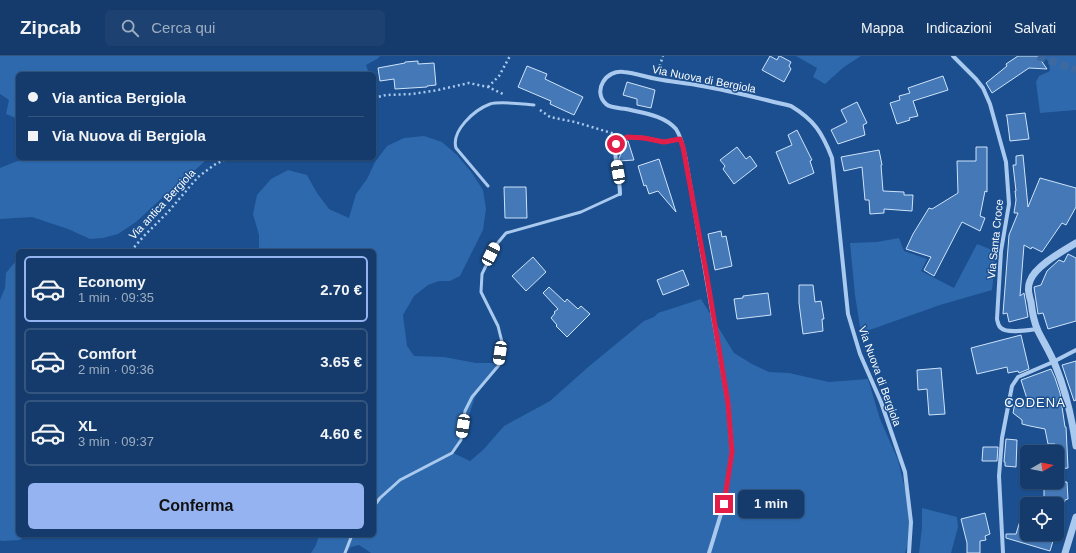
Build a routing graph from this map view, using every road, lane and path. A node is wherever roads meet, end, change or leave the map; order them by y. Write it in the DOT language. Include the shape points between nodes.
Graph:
graph roads {
  1 [pos="510,56"];
  2 [pos="663,56"];
  3 [pos="953,56"];
  4 [pos="656,79"];
  5 [pos="488,87"];
  6 [pos="534,105"];
  7 [pos="680,139"];
  8 [pos="224,160"];
  9 [pos="488,186"];
  10 [pos="620,194"];
  11 [pos="1076,243"];
  12 [pos="133,249"];
  13 [pos="1038,330"];
  14 [pos="1076,350"];
  15 [pos="1055,364"];
  16 [pos="1076,446"];
  17 [pos="376,503"];
  18 [pos="1076,517"];
  19 [pos="351,537"];
  20 [pos="345,553"];
  21 [pos="709,553"];
  22 [pos="909,553"];
  23 [pos="1003,553"];
  24 [pos="1065,553"];
  1 -- 5 [label="path" via="499,76"];
  2 -- 4 [label="path"];
  3 -- 13 [label="street, Via Santa Croce" via="983,88 1006,162 1009,204 1001,251 997,319 999,326 1007,331"];
  4 -- 7 [label="street, Via Nuova di Bergiola" via="619,71 603,81 601,93 606,104 662,119 676,130"];
  4 -- 22 [label="street, Via Nuova di Bergiola" via="702,86 791,106 811,120 826,142 832,158 848,314 860,354 881,402 905,472 911,522"];
  6 -- 9 [label="lane" via="491,104 479,110 460,128 454,144"];
  7 -- 10 [label="street" via="664,142 627,137 616,144"];
  7 -- 21 [label="street, Via Nuova di Bergiola" via="728,403 732,452 724,504"];
  8 -- 12 [label="path, Via antica Bergiola" via="198,177"];
  10 -- 17 [label="lane" via="580,212 506,233 496,244 482,274 481,292 498,326 502,342 499,365 472,397 465,411 460,440 452,453 400,480"];
  11 -- 13 [label="street" via="1052,257 1030,279 1028,288"];
  13 -- 15 [label="street"];
  14 -- 15 [label="street"];
  15 -- 16 [label="street" via="1070,411"];
  15 -- 23 [label="street" via="1018,377 1012,386 1002,438 999,476"];
  18 -- 24 [label="street"];
  19 -- 20 [label="lane"];
}
